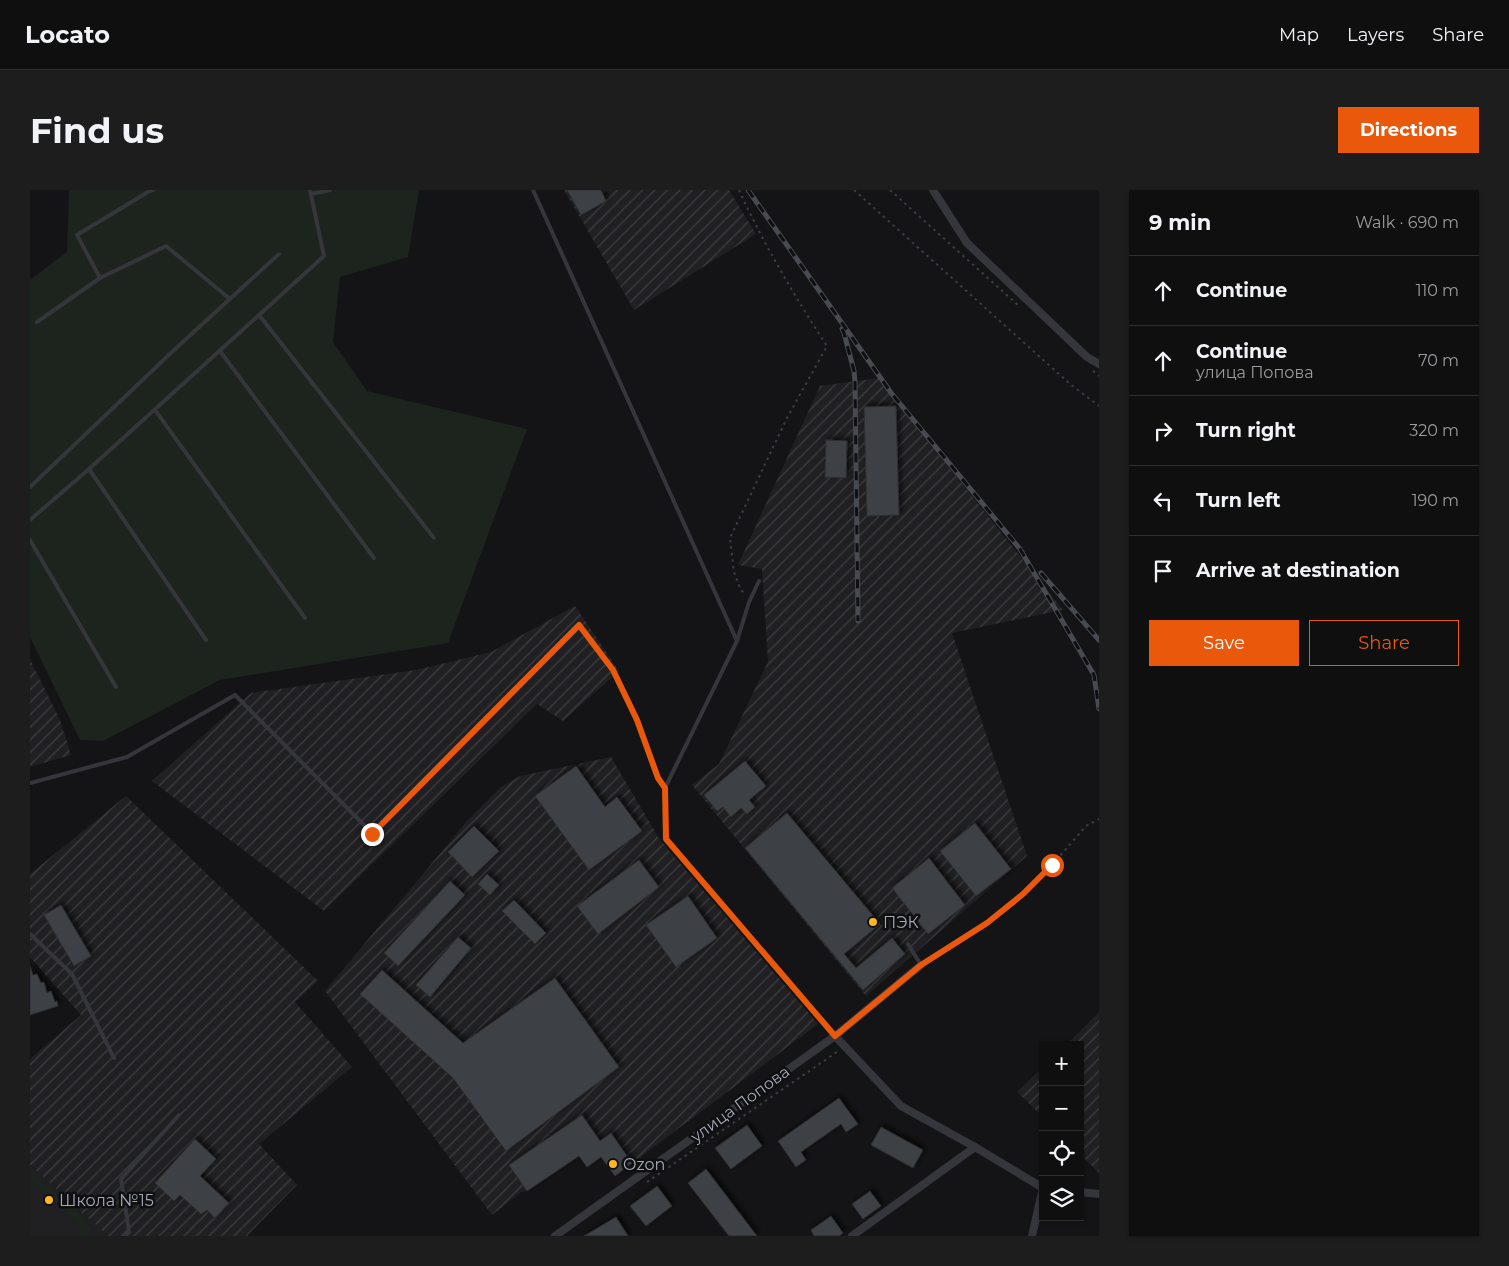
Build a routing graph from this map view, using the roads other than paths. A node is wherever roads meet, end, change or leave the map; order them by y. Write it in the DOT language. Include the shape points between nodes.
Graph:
graph roads {
  1 [pos="153,190"];
  2 [pos="330,190"];
  3 [pos="533,190"];
  4 [pos="933,190"];
  5 [pos="311,192"];
  6 [pos="279,254"];
  7 [pos="100,278"];
  8 [pos="230,299"];
  9 [pos="259,315"];
  10 [pos="37,322"];
  11 [pos="220,351"];
  12 [pos="1099,364"];
  13 [pos="155,410"];
  14 [pos="89,469"];
  15 [pos="30,488"];
  16 [pos="30,520"];
  17 [pos="434,538"];
  18 [pos="30,540"];
  19 [pos="374,558"];
  20 [pos="759,581"];
  21 [pos="305,618"];
  22 [pos="206,640"];
  23 [pos="737,641"];
  24 [pos="116,686"];
  25 [pos="30,783"];
  26 [pos="665,788"];
  27 [pos="30,934"];
  28 [pos="908,944"];
  29 [pos="921,965"];
  30 [pos="835,1036"];
  31 [pos="114,1058"];
  32 [pos="179,1115"];
  33 [pos="975,1147"];
  34 [pos="1039,1186"];
  35 [pos="1084,1192"];
  36 [pos="1099,1194"];
  37 [pos="1039,1205"];
  38 [pos="125,1236"];
  39 [pos="555,1236"];
  40 [pos="852,1236"];
  41 [pos="1032,1236"];
  1 -- 7 [label="lane" via="77,235"];
  2 -- 5 [label="lane"];
  3 -- 23 [label="lane"];
  4 -- 12 [label="street" via="967,243 1087,357"];
  5 -- 9 [label="lane" via="324,256"];
  6 -- 8 [label="lane"];
  7 -- 8 [label="lane" via="166,246"];
  7 -- 10 [label="lane"];
  8 -- 15 [label="lane"];
  9 -- 11 [label="lane"];
  9 -- 17 [label="lane"];
  11 -- 13 [label="lane"];
  11 -- 19 [label="lane"];
  13 -- 14 [label="lane"];
  13 -- 21 [label="lane"];
  14 -- 16 [label="lane"];
  14 -- 22 [label="lane"];
  18 -- 24 [label="lane"];
  20 -- 23 [label="lane"];
  23 -- 26 [label="lane"];
  25 -- 26 [label="lane" via="127,756 235,695 372,834 579,625 613,670"];
  26 -- 30 [label="lane" via="666,839"];
  27 -- 31 [label="lane" via="72,974"];
  28 -- 29 [label="lane"];
  29 -- 30 [label="street, улица Попова"];
  30 -- 33 [label="street" via="901,1106"];
  30 -- 39 [label="street, улица Попова"];
  32 -- 38 [label="lane" via="121,1179 129,1232"];
  33 -- 34 [label="street"];
  33 -- 40 [label="street"];
  35 -- 36 [label="street"];
  37 -- 41 [label="street"];
}
